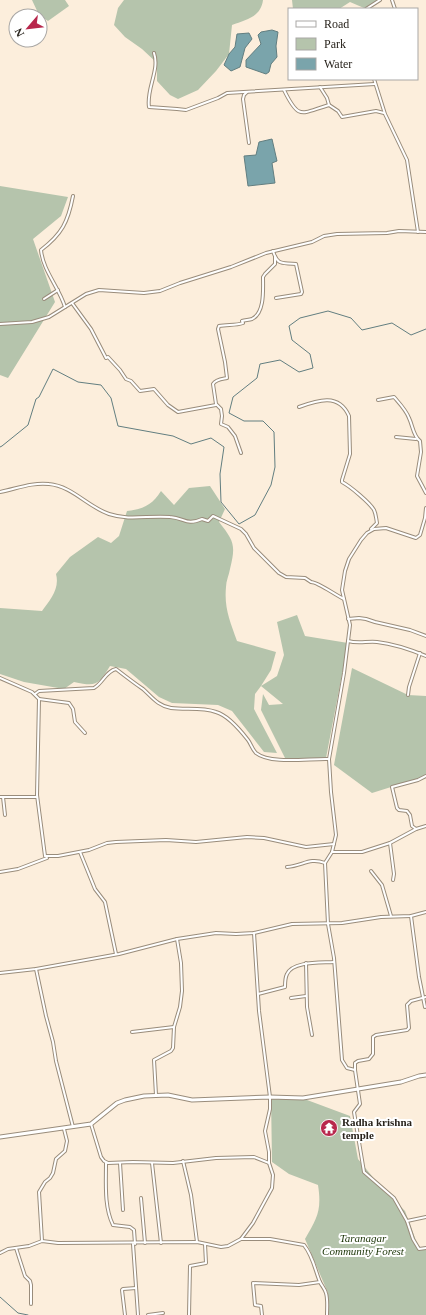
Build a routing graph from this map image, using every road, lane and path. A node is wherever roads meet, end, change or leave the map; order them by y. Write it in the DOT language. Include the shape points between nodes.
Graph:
graph roads {
  1 [pos="380,0"];
  2 [pos="368,8"];
  3 [pos="154,54"];
  4 [pos="374,80"];
  5 [pos="375,84"];
  6 [pos="320,87"];
  7 [pos="284,90"];
  8 [pos="248,92"];
  9 [pos="329,105"];
  10 [pos="385,114"];
  11 [pos="249,143"];
  12 [pos="73,196"];
  13 [pos="418,232"];
  14 [pos="426,232"];
  15 [pos="273,251"];
  16 [pos="275,257"];
  17 [pos="58,290"];
  18 [pos="276,298"];
  19 [pos="44,299"];
  20 [pos="72,303"];
  21 [pos="65,307"];
  22 [pos="0,324"];
  23 [pos="378,400"];
  24 [pos="217,405"];
  25 [pos="300,407"];
  26 [pos="396,437"];
  27 [pos="416,439"];
  28 [pos="241,453"];
  29 [pos="0,492"];
  30 [pos="426,493"];
  31 [pos="426,508"];
  32 [pos="371,530"];
  33 [pos="344,599"];
  34 [pos="348,618"];
  35 [pos="426,636"];
  36 [pos="348,641"];
  37 [pos="420,653"];
  38 [pos="426,656"];
  39 [pos="0,678"];
  40 [pos="34,694"];
  41 [pos="408,695"];
  42 [pos="39,699"];
  43 [pos="85,733"];
  44 [pos="329,759"];
  45 [pos="426,776"];
  46 [pos="0,797"];
  47 [pos="4,797"];
  48 [pos="37,797"];
  49 [pos="5,815"];
  50 [pos="426,826"];
  51 [pos="416,829"];
  52 [pos="390,843"];
  53 [pos="334,844"];
  54 [pos="80,852"];
  55 [pos="332,852"];
  56 [pos="48,857"];
  57 [pos="325,863"];
  58 [pos="288,867"];
  59 [pos="371,871"];
  60 [pos="0,872"];
  61 [pos="393,880"];
  62 [pos="426,912"];
  63 [pos="391,916"];
  64 [pos="411,916"];
  65 [pos="328,924"];
  66 [pos="254,933"];
  67 [pos="178,939"];
  68 [pos="116,954"];
  69 [pos="334,962"];
  70 [pos="306,963"];
  71 [pos="36,968"];
  72 [pos="0,973"];
  73 [pos="258,994"];
  74 [pos="306,996"];
  75 [pos="426,997"];
  76 [pos="291,998"];
  77 [pos="423,998"];
  78 [pos="425,1007"];
  79 [pos="174,1027"];
  80 [pos="132,1032"];
  81 [pos="312,1035"];
  82 [pos="355,1070"];
  83 [pos="426,1075"];
  84 [pos="357,1089"];
  85 [pos="156,1095"];
  86 [pos="270,1097"];
  87 [pos="90,1124"];
  88 [pos="73,1127"];
  89 [pos="64,1129"];
  90 [pos="0,1137"];
  91 [pos="183,1161"];
  92 [pos="106,1162"];
  93 [pos="120,1163"];
  94 [pos="152,1163"];
  95 [pos="269,1163"];
  96 [pos="141,1198"];
  97 [pos="123,1210"];
  98 [pos="426,1217"];
  99 [pos="407,1221"];
  100 [pos="241,1239"];
  101 [pos="42,1241"];
  102 [pos="197,1242"];
  103 [pos="145,1243"];
  104 [pos="160,1243"];
  105 [pos="134,1244"];
  106 [pos="205,1244"];
  107 [pos="16,1248"];
  108 [pos="426,1248"];
  109 [pos="0,1253"];
  110 [pos="320,1282"];
  111 [pos="136,1288"];
  112 [pos="32,1304"];
  113 [pos="163,1314"];
  114 [pos="125,1315"];
  115 [pos="138,1315"];
  116 [pos="148,1315"];
  117 [pos="189,1315"];
  118 [pos="262,1315"];
  119 [pos="327,1315"];
  1 -- 2 [label="street"];
  3 -- 8 [label="street" via="157,61 149,92 149,107 186,110 227,93"];
  4 -- 5 [label="street"];
  5 -- 6 [label="street"];
  5 -- 10 [label="street"];
  6 -- 7 [label="street"];
  6 -- 9 [label="street"];
  7 -- 8 [label="street"];
  7 -- 9 [label="street" via="296,111 302,113"];
  8 -- 11 [label="street" via="243,99"];
  9 -- 10 [label="street" via="342,117 376,111"];
  10 -- 13 [label="street" via="407,160"];
  12 -- 17 [label="street" via="68,220 53,240 41,250 44,264"];
  13 -- 14 [label="street"];
  13 -- 15 [label="street" via="337,234"];
  15 -- 16 [label="street"];
  15 -- 20 [label="street" via="160,291 144,293 100,290 86,294"];
  16 -- 18 [label="street" via="282,263 296,264 302,291 301,294"];
  16 -- 24 [label="street" via="275,264 263,277 262,306 257,316 240,324 219,326 227,378 219,379 213,384"];
  17 -- 19 [label="street"];
  17 -- 21 [label="street"];
  20 -- 21 [label="street"];
  20 -- 24 [label="street" via="106,358 108,357 140,391 154,389 178,412"];
  21 -- 22 [label="street" via="49,317 32,322"];
  23 -- 27 [label="street" via="394,397 409,418"];
  24 -- 28 [label="street" via="221,409 221,424 228,427 235,436"];
  25 -- 32 [label="street" via="328,400 336,402 346,410 349,416 350,446 342,482 352,488 374,510 377,523"];
  26 -- 27 [label="street"];
  27 -- 30 [label="street" via="420,441 421,446 417,476"];
  29 -- 33 [label="street" via="49,484 65,489 107,513 118,516 172,517 194,523 202,519 208,521 214,516 241,529 254,548 279,573 286,577 305,578"];
  31 -- 32 [label="street" via="420,535 416,538 386,528 377,527"];
  32 -- 33 [label="street" via="349,559 342,590"];
  33 -- 34 [label="street"];
  34 -- 35 [label="street" via="366,619"];
  34 -- 36 [label="street"];
  36 -- 37 [label="street" via="386,643"];
  36 -- 44 [label="street"];
  37 -- 38 [label="street"];
  37 -- 41 [label="street"];
  39 -- 40 [label="street"];
  40 -- 42 [label="street"];
  40 -- 44 [label="street" via="39,691 94,688 99,686 111,670 116,669 159,704 177,709 216,712 226,717 257,754 288,760"];
  42 -- 43 [label="street" via="69,703 73,709 75,722"];
  42 -- 48 [label="street"];
  44 -- 53 [label="street" via="336,827"];
  45 -- 51 [label="street" via="392,787 397,808 408,811 412,826"];
  46 -- 47 [label="street"];
  47 -- 48 [label="street"];
  47 -- 49 [label="street"];
  48 -- 56 [label="street" via="44,853"];
  50 -- 51 [label="street"];
  51 -- 52 [label="street"];
  52 -- 55 [label="street" via="362,852"];
  52 -- 61 [label="street"];
  53 -- 54 [label="street" via="306,847 247,837 196,842 116,842"];
  53 -- 55 [label="street"];
  54 -- 56 [label="street"];
  54 -- 68 [label="street" via="95,889 105,902"];
  55 -- 57 [label="street"];
  56 -- 60 [label="street" via="18,869"];
  57 -- 58 [label="street" via="309,861"];
  57 -- 65 [label="street"];
  59 -- 63 [label="street" via="382,886"];
  62 -- 64 [label="street"];
  63 -- 64 [label="street"];
  63 -- 65 [label="street"];
  64 -- 77 [label="street"];
  65 -- 66 [label="street" via="292,924"];
  65 -- 69 [label="street"];
  66 -- 67 [label="street" via="218,932"];
  66 -- 73 [label="street"];
  67 -- 68 [label="street"];
  67 -- 79 [label="street" via="182,991"];
  68 -- 71 [label="street"];
  69 -- 70 [label="street"];
  69 -- 82 [label="street" via="342,1060 347,1068"];
  70 -- 73 [label="street" via="291,969 286,975 283,988"];
  70 -- 74 [label="street"];
  71 -- 72 [label="street"];
  71 -- 88 [label="street"];
  73 -- 86 [label="street"];
  74 -- 76 [label="street"];
  74 -- 81 [label="street"];
  75 -- 77 [label="street"];
  77 -- 78 [label="street"];
  77 -- 82 [label="street" via="411,1001 407,1005 409,1028 373,1037 370,1059 355,1063"];
  79 -- 80 [label="street"];
  79 -- 85 [label="street" via="173,1048 154,1060"];
  82 -- 84 [label="street"];
  83 -- 84 [label="street"];
  84 -- 86 [label="street" via="303,1098"];
  84 -- 99 [label="street" via="360,1104 354,1112 364,1172 394,1198"];
  85 -- 86 [label="street" via="192,1100"];
  85 -- 87 [label="street" via="125,1100"];
  86 -- 95 [label="street" via="265,1132"];
  87 -- 88 [label="street"];
  87 -- 92 [label="street" via="101,1157"];
  88 -- 89 [label="street"];
  89 -- 90 [label="street"];
  89 -- 101 [label="street" via="67,1141 65,1151 56,1159 53,1173 39,1192"];
  91 -- 94 [label="street"];
  91 -- 95 [label="street" via="254,1157"];
  91 -- 102 [label="street" via="191,1195"];
  92 -- 93 [label="street"];
  92 -- 105 [label="street" via="110,1220 113,1225 134,1230"];
  93 -- 94 [label="street"];
  93 -- 97 [label="street"];
  94 -- 104 [label="street"];
  95 -- 100 [label="street" via="273,1175 272,1188"];
  96 -- 103 [label="street"];
  98 -- 99 [label="street"];
  99 -- 108 [label="street" via="413,1239 420,1249"];
  100 -- 106 [label="street" via="221,1247"];
  100 -- 110 [label="street" via="270,1239 304,1245 309,1251"];
  101 -- 105 [label="street"];
  101 -- 107 [label="street"];
  102 -- 104 [label="street"];
  102 -- 106 [label="street"];
  103 -- 104 [label="street"];
  103 -- 105 [label="street"];
  105 -- 111 [label="street"];
  106 -- 117 [label="street" via="206,1263 190,1266"];
  107 -- 109 [label="street"];
  107 -- 112 [label="street" via="25,1276 30,1281"];
  110 -- 118 [label="street" via="299,1285 253,1283 255,1305 261,1306"];
  110 -- 119 [label="street" via="328,1300"];
  111 -- 114 [label="street" via="122,1290"];
  111 -- 115 [label="street"];
  113 -- 116 [label="street"];
}
